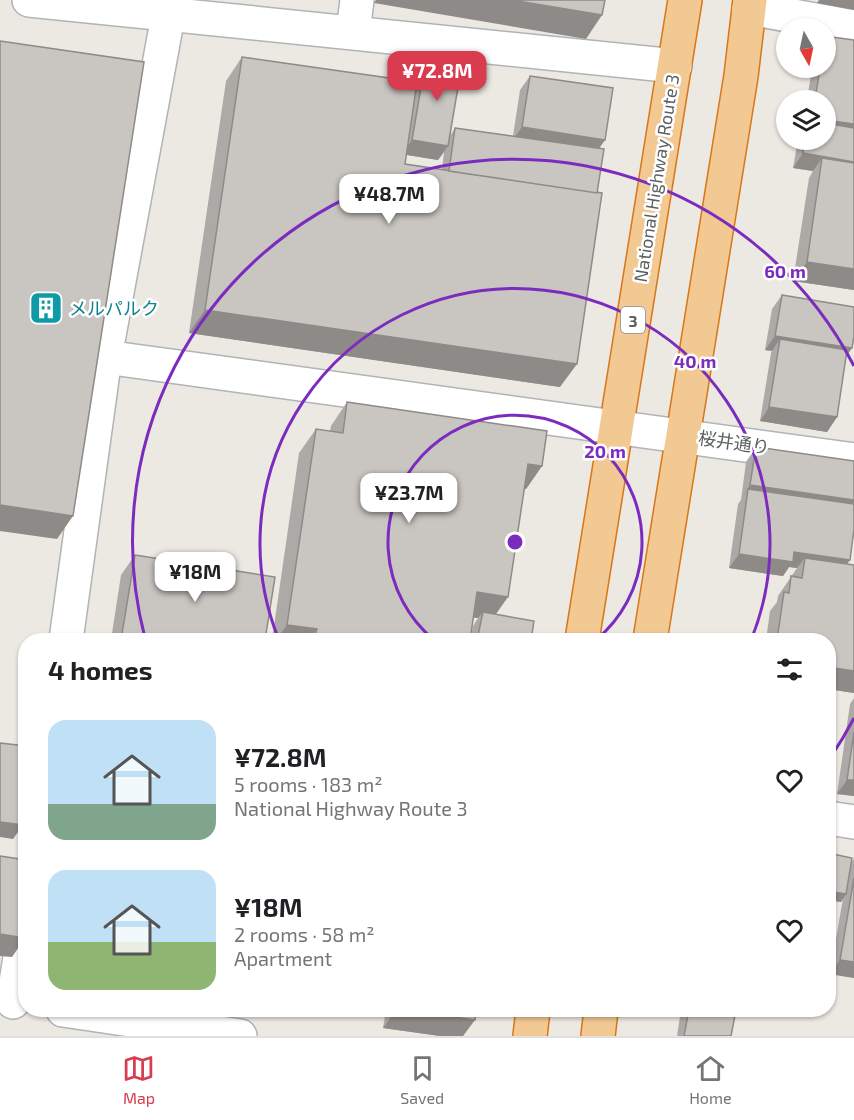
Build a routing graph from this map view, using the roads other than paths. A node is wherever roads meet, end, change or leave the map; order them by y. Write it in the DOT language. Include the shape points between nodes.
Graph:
graph roads {
  1 [pos="29,0"];
  2 [pos="357,0"];
  3 [pos="685,0"];
  4 [pos="750,4"];
  5 [pos="170,6"];
  6 [pos="854,27"];
  7 [pos="353,32"];
  8 [pos="675,66"];
  9 [pos="105,357"];
  10 [pos="615,428"];
  11 [pos="684,435"];
  12 [pos="854,460"];
  13 [pos="67,633"];
  14 [pos="583,633"];
  15 [pos="651,633"];
  16 [pos="836,819"];
  17 [pos="854,822"];
  18 [pos="18,970"];
  19 [pos="13,1002"];
  20 [pos="111,1017"];
  21 [pos="532,1017"];
  22 [pos="600,1017"];
  23 [pos="240,1036"];
  24 [pos="530,1036"];
  25 [pos="598,1036"];
  1 -- 5 [label="street"];
  2 -- 7 [label="street"];
  3 -- 8 [label="highway, National Highway Route 3 / 3"];
  4 -- 6 [label="street"];
  4 -- 11 [label="highway"];
  5 -- 7 [label="street"];
  5 -- 9 [label="street"];
  7 -- 8 [label="street"];
  8 -- 10 [label="highway, National Highway Route 3 / 3"];
  9 -- 10 [label="street, 桜井通り"];
  9 -- 13 [label="street"];
  10 -- 11 [label="street, 桜井通り"];
  10 -- 14 [label="highway, National Highway Route 3 / 3"];
  11 -- 12 [label="street, 桜井通り"];
  11 -- 15 [label="highway"];
  16 -- 17 [label="street"];
  18 -- 19 [label="street"];
  20 -- 23 [label="street"];
  21 -- 24 [label="highway"];
  22 -- 25 [label="highway"];
}
